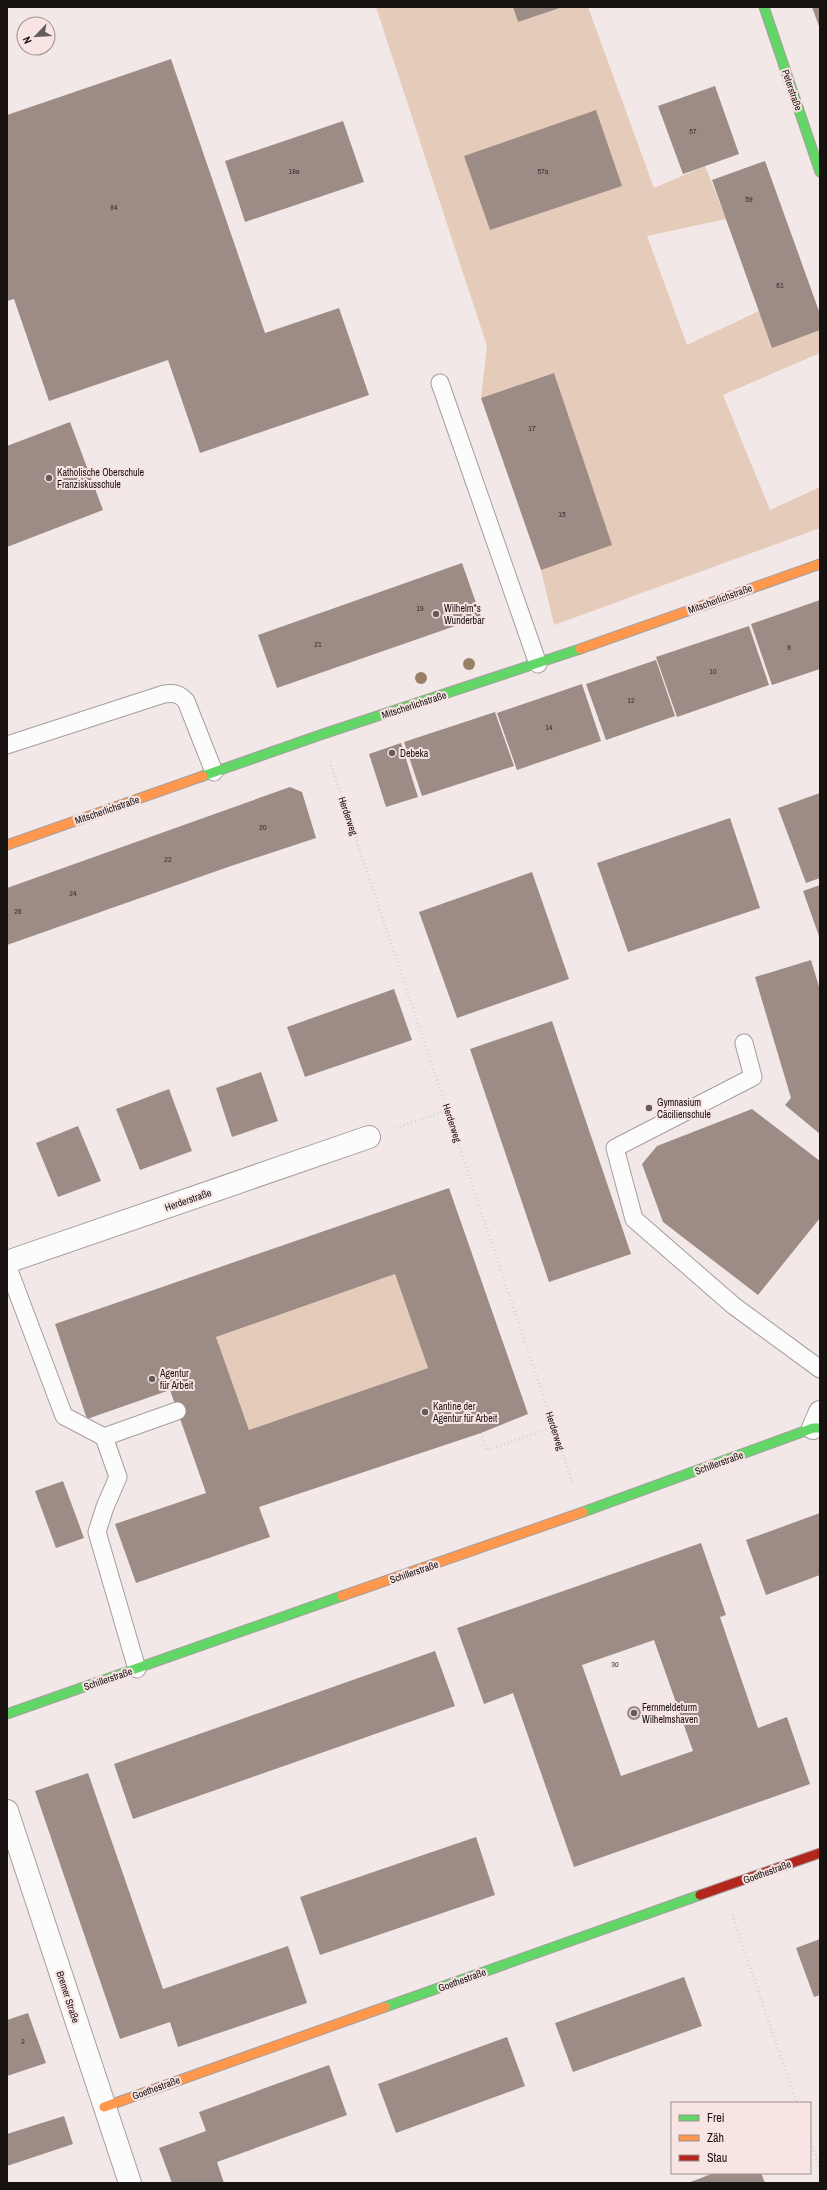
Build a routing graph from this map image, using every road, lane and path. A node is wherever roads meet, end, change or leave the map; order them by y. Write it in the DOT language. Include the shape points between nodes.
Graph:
graph roads {
  1 [pos="764,7"];
  2 [pos="820,172"];
  3 [pos="440,383"];
  4 [pos="820,564"];
  5 [pos="538,664"];
  6 [pos="323,734"];
  7 [pos="7,745"];
  8 [pos="214,772"];
  9 [pos="7,845"];
  10 [pos="744,1043"];
  11 [pos="448,1110"];
  12 [pos="369,1137"];
  13 [pos="7,1264"];
  14 [pos="820,1369"];
  15 [pos="177,1412"];
  16 [pos="818,1423"];
  17 [pos="553,1427"];
  18 [pos="481,1433"];
  19 [pos="104,1437"];
  20 [pos="582,1512"];
  21 [pos="136,1669"];
  22 [pos="7,1714"];
  23 [pos="7,1811"];
  24 [pos="820,1853"];
  25 [pos="722,1888"];
  26 [pos="797,2102"];
  27 [pos="104,2107"];
  28 [pos="811,2142"];
  29 [pos="820,2168"];
  30 [pos="130,2183"];
  1 -- 2 [label="street, Peterstraße"];
  3 -- 5 [label="lane"];
  4 -- 5 [label="street, Mitscherlichstraße"];
  5 -- 6 [label="street, Mitscherlichstraße"];
  6 -- 8 [label="street, Mitscherlichstraße"];
  6 -- 11 [label="path, Herderweg" via="323,743"];
  7 -- 8 [label="lane" via="164,694 175,693 186,701"];
  8 -- 9 [label="street, Mitscherlichstraße"];
  10 -- 14 [label="lane" via="753,1077 615,1148 634,1219 734,1306"];
  11 -- 12 [label="path"];
  11 -- 17 [label="path, Herderweg"];
  12 -- 13 [label="street, Herderstraße"];
  13 -- 19 [label="lane" via="64,1416"];
  15 -- 19 [label="lane"];
  16 -- 20 [label="street, Schillerstraße"];
  17 -- 18 [label="path" via="487,1450"];
  17 -- 20 [label="path, Herderweg"];
  19 -- 21 [label="lane" via="118,1477 97,1532"];
  20 -- 21 [label="street, Schillerstraße"];
  21 -- 22 [label="street, Schillerstraße"];
  23 -- 27 [label="street, Bremer Straße"];
  24 -- 25 [label="street, Goethestraße"];
  25 -- 26 [label="path"];
  25 -- 27 [label="street, Goethestraße"];
  27 -- 30 [label="street, Bremer Straße"];
  28 -- 29 [label="path"];
}
